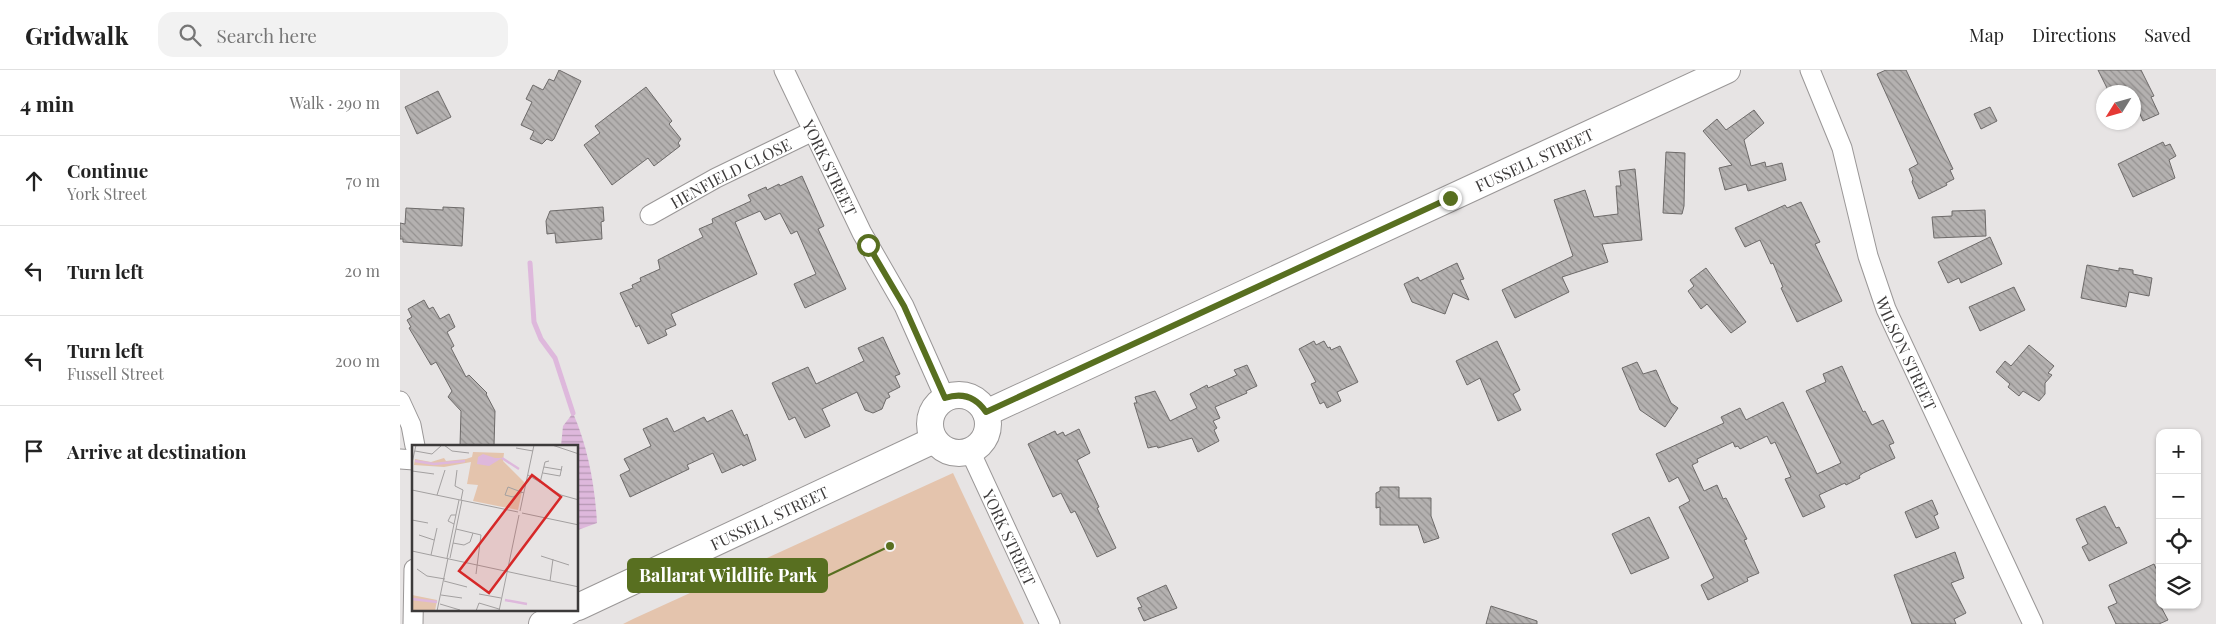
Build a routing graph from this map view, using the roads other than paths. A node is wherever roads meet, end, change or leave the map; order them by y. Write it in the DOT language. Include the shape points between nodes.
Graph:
graph roads {
  1 [pos="784,70"];
  2 [pos="1728,70"];
  3 [pos="1810,70"];
  4 [pos="813,131"];
  5 [pos="650,215"];
  6 [pos="945,398"];
  7 [pos="400,401"];
  8 [pos="986,412"];
  9 [pos="934,440"];
  10 [pos="415,445"];
  11 [pos="970,452"];
  12 [pos="579,607"];
  13 [pos="567,612"];
  14 [pos="542,624"];
  15 [pos="1050,624"];
  16 [pos="2033,624"];
  1 -- 4 [label="street, YORK STREET"];
  2 -- 8 [label="street, FUSSELL STREET"];
  3 -- 16 [label="street, WILSON STREET" via="1842,148 1868,256 1886,309"];
  4 -- 5 [label="street, HENFIELD CLOSE" via="716,178"];
  4 -- 6 [label="street, YORK STREET" via="862,233 904,306"];
  6 -- 8 [label="street" via="968,397 976,400"];
  6 -- 9 [label="street" via="930,416 930,432"];
  7 -- 10 [label="street" via="411,425"];
  8 -- 11 [label="street" via="988,431"];
  9 -- 11 [label="street" via="954,453"];
  9 -- 12 [label="street, FUSSELL STREET"];
  11 -- 15 [label="street, YORK STREET"];
  13 -- 14 [label="street"];
}
